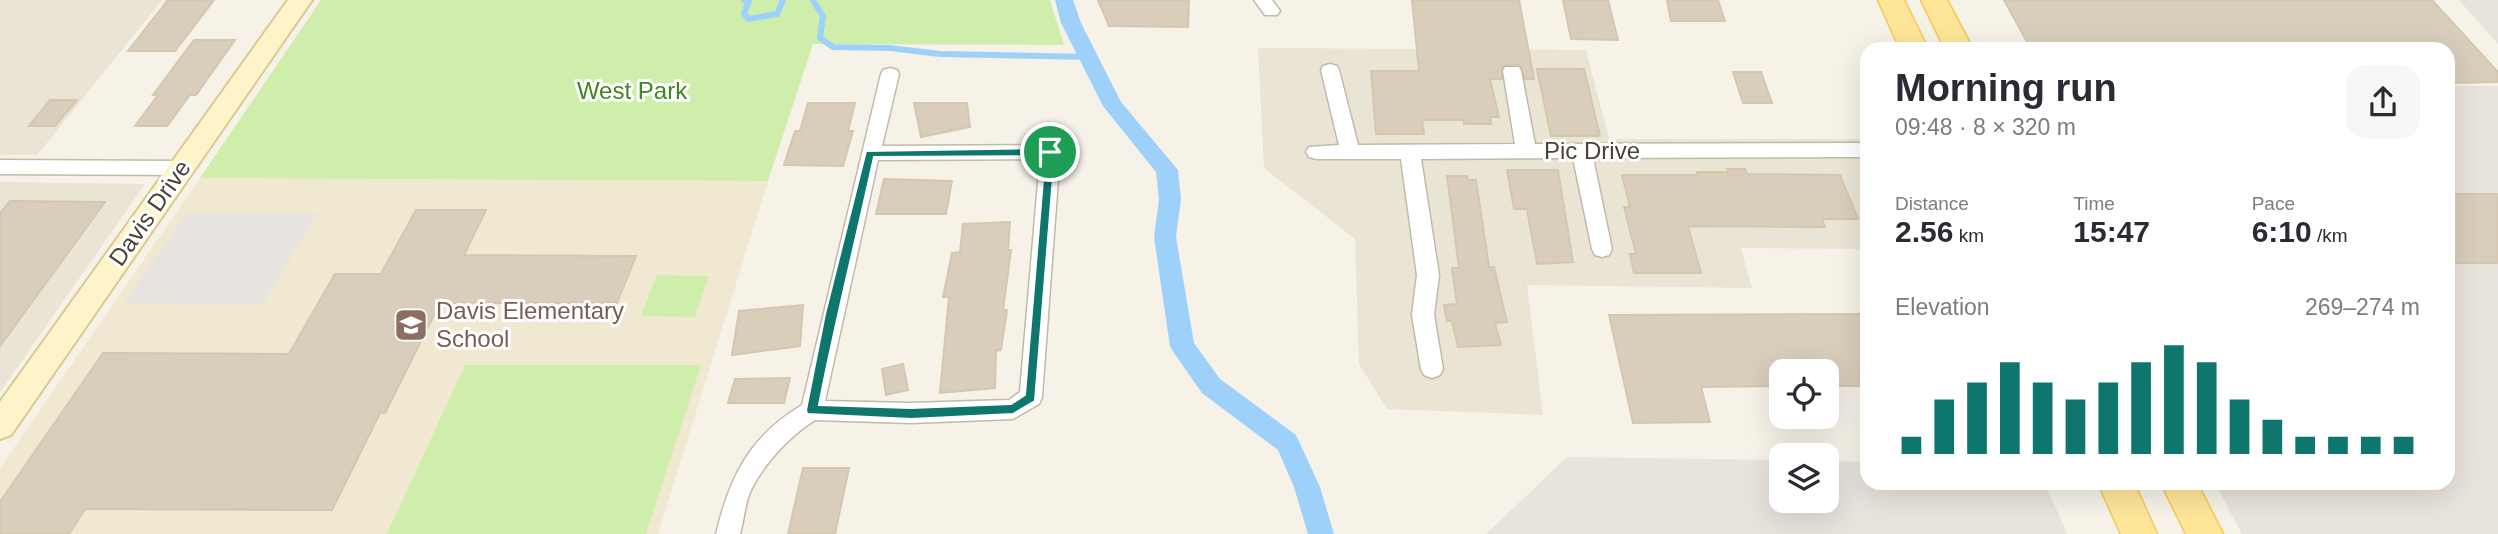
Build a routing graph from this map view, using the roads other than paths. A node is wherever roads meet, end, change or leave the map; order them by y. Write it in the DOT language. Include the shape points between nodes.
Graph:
graph roads {
  1 [pos="300,0"];
  2 [pos="1891,0"];
  3 [pos="1934,0"];
  4 [pos="1911,42"];
  5 [pos="1955,42"];
  6 [pos="1330,70"];
  7 [pos="1511,71"];
  8 [pos="890,74"];
  9 [pos="1860,150"];
  10 [pos="1525,151"];
  11 [pos="1316,152"];
  12 [pos="1350,152"];
  13 [pos="1410,152"];
  14 [pos="1582,152"];
  15 [pos="870,153"];
  16 [pos="0,167"];
  17 [pos="182,168"];
  18 [pos="1602,248"];
  19 [pos="1432,369"];
  20 [pos="812,410"];
  21 [pos="0,426"];
  22 [pos="2119,490"];
  23 [pos="2183,490"];
  24 [pos="729,534"];
  25 [pos="2139,534"];
  26 [pos="2205,534"];
  1 -- 17 [label="street, Davis Drive"];
  2 -- 4 [label="main road"];
  3 -- 5 [label="main road"];
  6 -- 12 [label="street"];
  7 -- 10 [label="street"];
  8 -- 15 [label="street"];
  9 -- 14 [label="street, Pic Drive"];
  10 -- 13 [label="street, Pic Drive"];
  10 -- 14 [label="street, Pic Drive"];
  11 -- 12 [label="street, Pic Drive"];
  12 -- 13 [label="street, Pic Drive"];
  13 -- 19 [label="street" via="1428,275 1423,315"];
  14 -- 18 [label="street"];
  15 -- 20 [label="street"];
  15 -- 20 [label="street" via="1050,152 1031,397 1013,409"];
  16 -- 17 [label="street"];
  17 -- 21 [label="street, Davis Drive"];
  20 -- 24 [label="street" via="797,418 763,453 740,488"];
  22 -- 25 [label="main road"];
  23 -- 26 [label="main road"];
}
